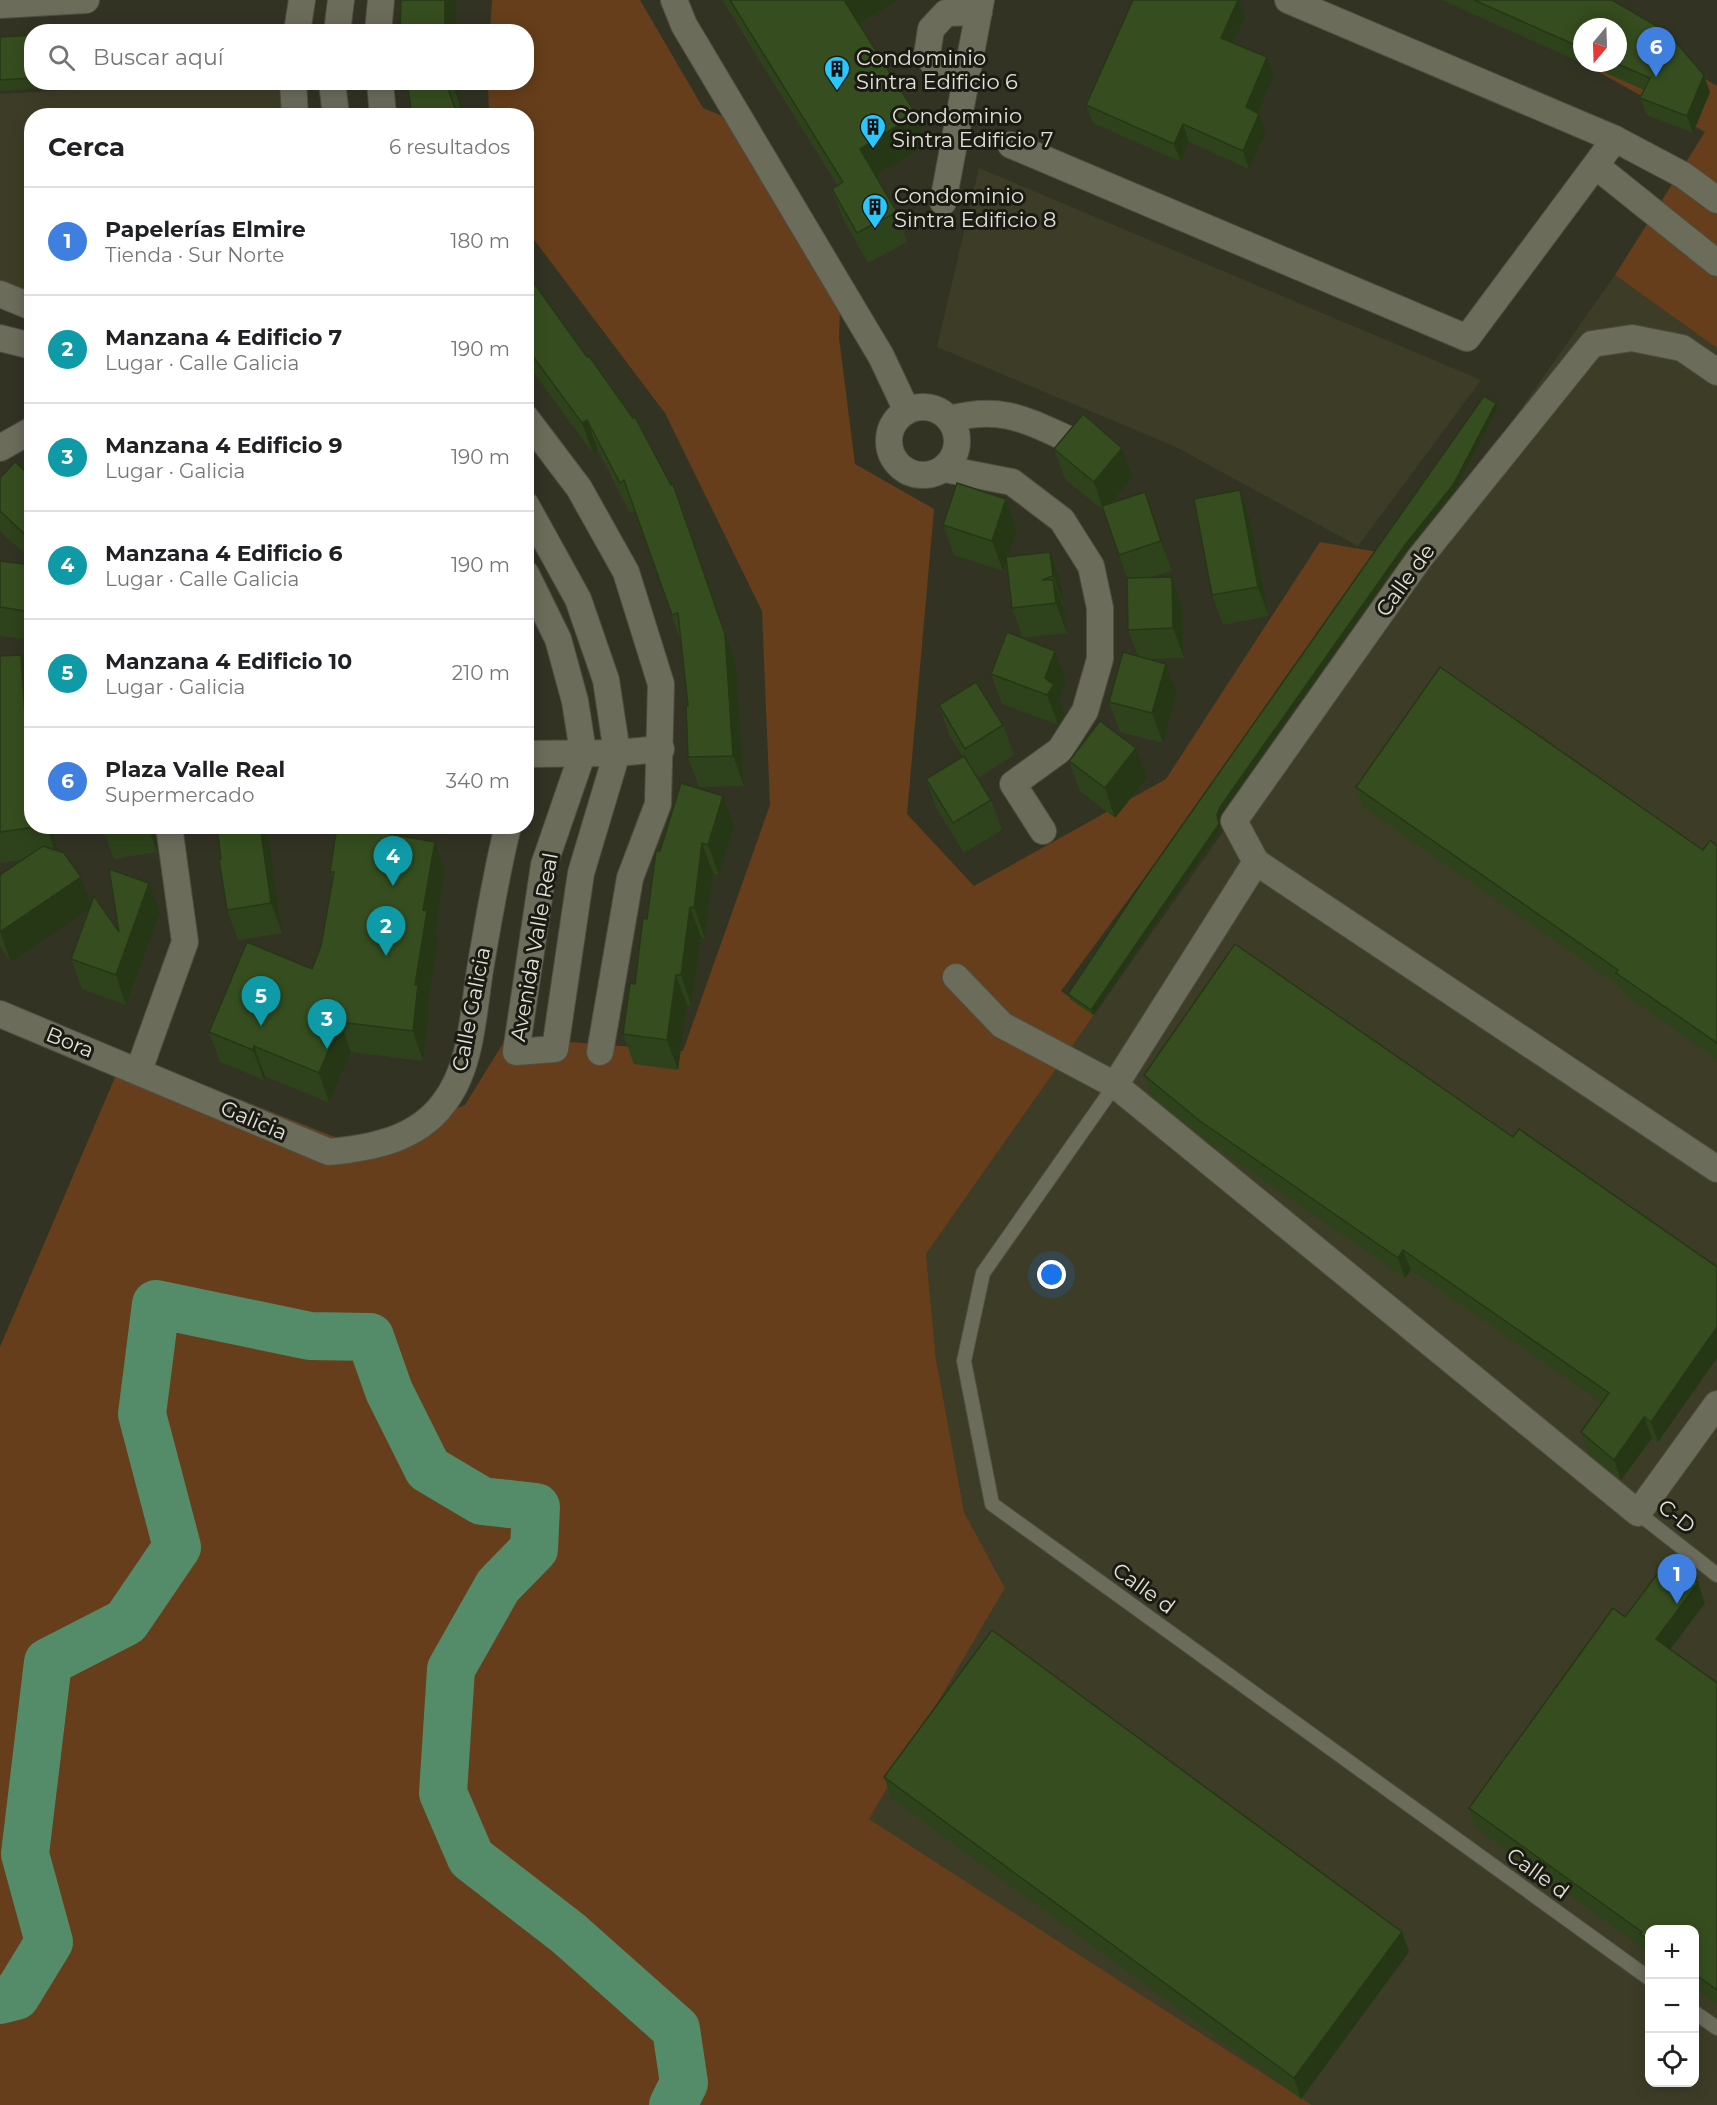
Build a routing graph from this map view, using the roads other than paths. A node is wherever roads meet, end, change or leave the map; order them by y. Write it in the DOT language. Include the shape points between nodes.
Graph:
graph roads {
  1 [pos="86,0"];
  2 [pos="302,0"];
  3 [pos="340,0"];
  4 [pos="381,0"];
  5 [pos="674,0"];
  6 [pos="1288,0"];
  7 [pos="0,5"];
  8 [pos="980,6"];
  9 [pos="298,24"];
  10 [pos="338,24"];
  11 [pos="379,24"];
  12 [pos="966,83"];
  13 [pos="293,90"];
  14 [pos="333,90"];
  15 [pos="380,90"];
  16 [pos="295,108"];
  17 [pos="335,108"];
  18 [pos="382,108"];
  19 [pos="1615,139"];
  20 [pos="1011,145"];
  21 [pos="1596,166"];
  22 [pos="1717,200"];
  23 [pos="943,202"];
  24 [pos="1717,263"];
  25 [pos="0,294"];
  26 [pos="24,304"];
  27 [pos="2,341"];
  28 [pos="24,345"];
  29 [pos="1717,372"];
  30 [pos="907,411"];
  31 [pos="949,419"];
  32 [pos="534,429"];
  33 [pos="24,434"];
  34 [pos="1068,439"];
  35 [pos="0,448"];
  36 [pos="945,468"];
  37 [pos="534,519"];
  38 [pos="534,590"];
  39 [pos="661,749"];
  40 [pos="583,752"];
  41 [pos="616,753"];
  42 [pos="534,754"];
  43 [pos="1043,831"];
  44 [pos="170,834"];
  45 [pos="506,834"];
  46 [pos="1257,861"];
  47 [pos="956,976"];
  48 [pos="0,1014"];
  49 [pos="600,1052"];
  50 [pos="139,1070"];
  51 [pos="1115,1084"];
  52 [pos="372,1148"];
  53 [pos="1717,1168"];
  54 [pos="1717,1404"];
  55 [pos="1638,1513"];
  56 [pos="1717,1575"];
  57 [pos="1649,1979"];
  58 [pos="1699,2015"];
  59 [pos="1717,2028"];
  1 -- 7 [label="street"];
  2 -- 9 [label="street"];
  3 -- 10 [label="street"];
  4 -- 11 [label="street"];
  5 -- 30 [label="street" via="684,25 881,356"];
  6 -- 19 [label="street"];
  8 -- 12 [label="street"];
  8 -- 12 [label="street" via="946,13 931,29 927,56 943,76"];
  12 -- 23 [label="street"];
  13 -- 16 [label="street"];
  14 -- 17 [label="street"];
  15 -- 18 [label="street"];
  19 -- 21 [label="street"];
  19 -- 22 [label="street" via="1683,175"];
  20 -- 21 [label="street" via="1467,338"];
  21 -- 24 [label="street"];
  25 -- 26 [label="street"];
  27 -- 28 [label="street"];
  29 -- 46 [label="street, Calle de" via="1682,348 1632,338 1592,344 1419,559 1234,821"];
  30 -- 31 [label="street" via="929,408"];
  30 -- 36 [label="street" via="892,428 890,450 895,460 902,468 924,476"];
  31 -- 34 [label="street" via="975,412 1016,416"];
  31 -- 36 [label="street" via="955,428 957,450"];
  32 -- 39 [label="street" via="579,488 626,572 661,684"];
  33 -- 35 [label="street"];
  36 -- 43 [label="street" via="1012,482 1062,520 1091,566 1100,608 1100,659 1085,711 1060,750 1013,784"];
  37 -- 41 [label="street, Avenida Valle Real" via="578,599 606,680"];
  38 -- 40 [label="street, Avenida Valle Real" via="558,639 575,701"];
  39 -- 41 [label="street"];
  39 -- 49 [label="street" via="658,804 630,878"];
  40 -- 41 [label="street"];
  40 -- 41 [label="street, Avenida Valle Real" via="544,865 516,1052 555,1050 581,873"];
  40 -- 42 [label="street"];
  44 -- 50 [label="street" via="186,942"];
  45 -- 52 [label="street, Calle Galicia" via="461,1074 443,1105 416,1130"];
  46 -- 51 [label="street"];
  46 -- 53 [label="street"];
  47 -- 51 [label="street" via="1002,1025"];
  48 -- 50 [label="street, Bora"];
  50 -- 52 [label="street, Galicia" via="329,1152"];
  51 -- 55 [label="street"];
  51 -- 57 [label="lane, Calle d" via="983,1273 964,1361 992,1504"];
  54 -- 55 [label="street"];
  55 -- 56 [label="lane, C-D"];
  58 -- 59 [label="lane"];
}
